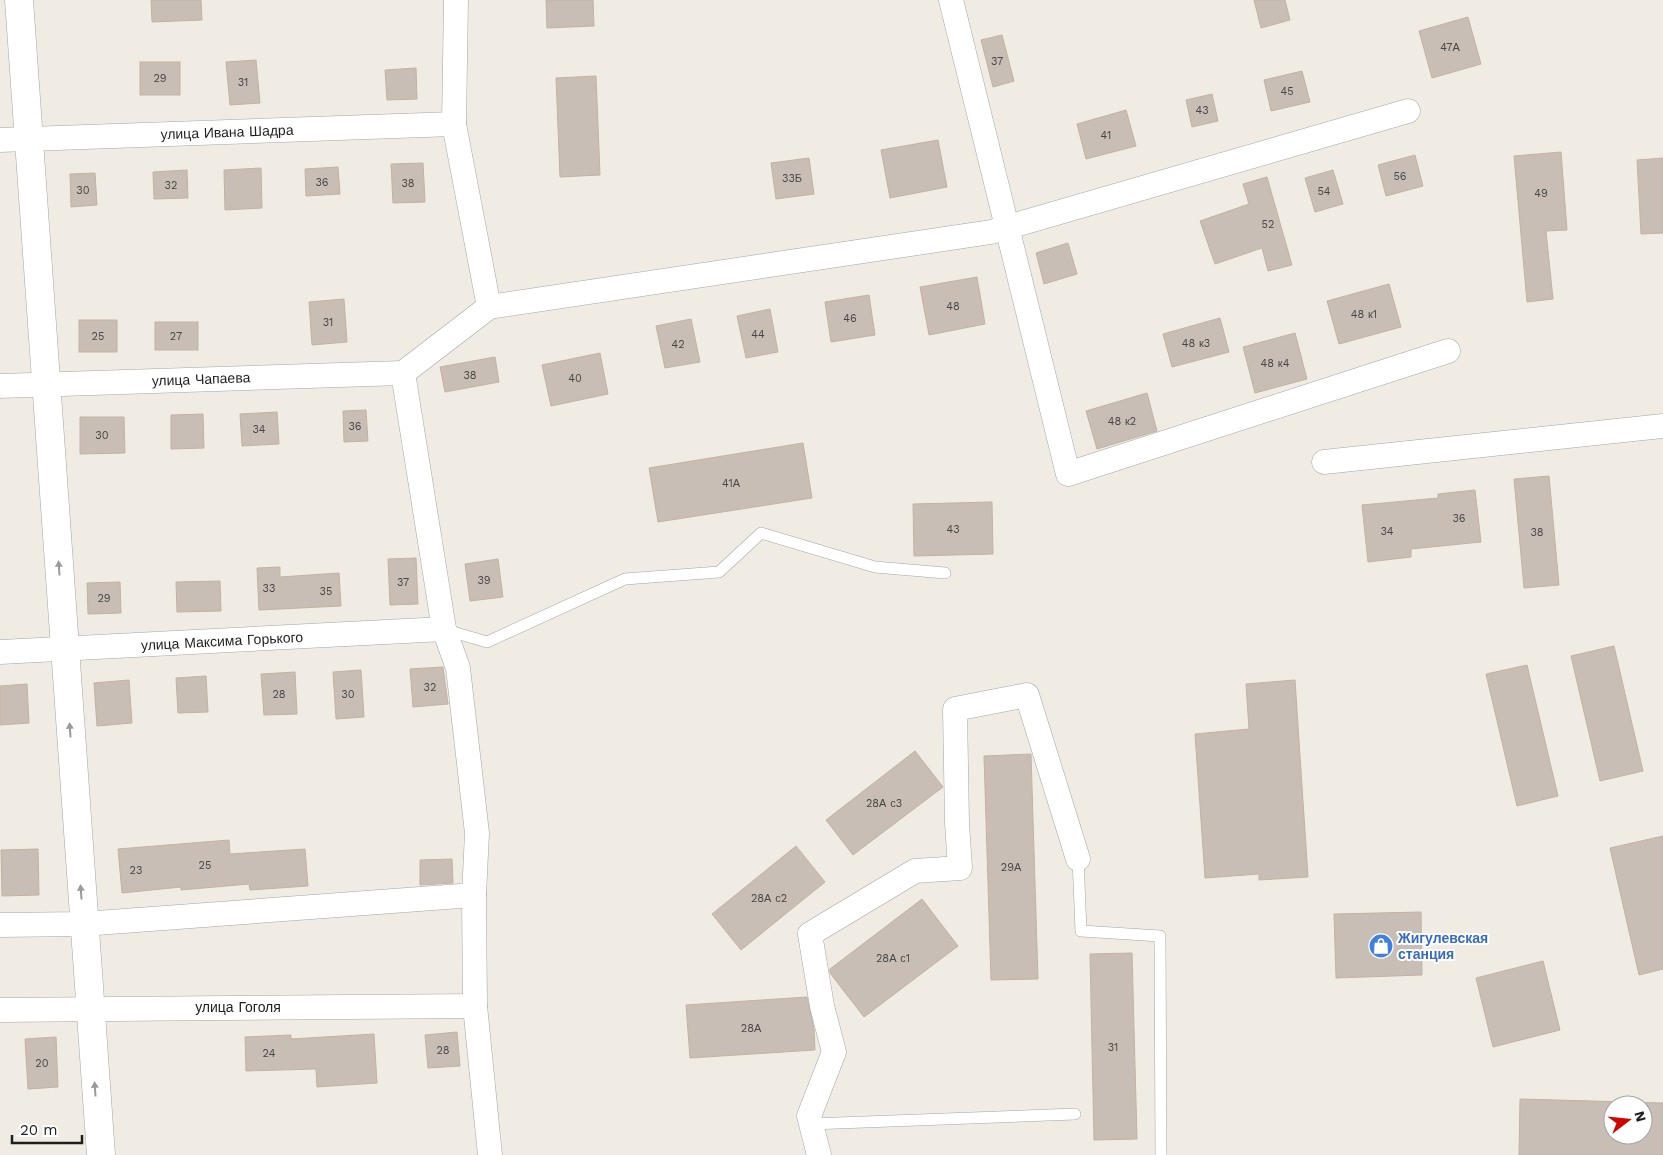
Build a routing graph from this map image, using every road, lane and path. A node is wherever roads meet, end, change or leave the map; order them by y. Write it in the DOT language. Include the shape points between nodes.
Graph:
graph roads {
  1 [pos="19,0"];
  2 [pos="456,0"];
  3 [pos="951,0"];
  4 [pos="1408,111"];
  5 [pos="454,124"];
  6 [pos="29,139"];
  7 [pos="0,140"];
  8 [pos="1007,227"];
  9 [pos="489,307"];
  10 [pos="1448,351"];
  11 [pos="403,373"];
  12 [pos="46,384"];
  13 [pos="0,386"];
  14 [pos="1663,426"];
  15 [pos="1324,462"];
  16 [pos="945,573"];
  17 [pos="444,629"];
  18 [pos="64,650"];
  19 [pos="0,652"];
  20 [pos="1078,860"];
  21 [pos="474,895"];
  22 [pos="84,924"];
  23 [pos="0,925"];
  24 [pos="475,1006"];
  25 [pos="90,1008"];
  26 [pos="0,1010"];
  27 [pos="1074,1114"];
  28 [pos="811,1124"];
  29 [pos="101,1155"];
  30 [pos="490,1155"];
  31 [pos="819,1155"];
  32 [pos="1161,1155"];
  1 -- 6 [label="street"];
  2 -- 5 [label="street"];
  3 -- 8 [label="street"];
  4 -- 8 [label="street"];
  5 -- 6 [label="street, улица Ивана Шадра"];
  5 -- 9 [label="street"];
  6 -- 7 [label="street, улица Ивана Шадра"];
  6 -- 12 [label="street"];
  8 -- 9 [label="street"];
  8 -- 10 [label="street" via="1068,474"];
  9 -- 11 [label="street"];
  11 -- 12 [label="street, улица Чапаева"];
  11 -- 17 [label="street"];
  12 -- 13 [label="street, улица Чапаева"];
  18 -- 12 [label="street, one-way"];
  14 -- 15 [label="street"];
  16 -- 17 [label="lane" via="875,567 761,533 719,572 625,579 487,642"];
  17 -- 18 [label="street, улица Максима Горького"];
  17 -- 21 [label="street" via="458,668 464,716 477,833"];
  18 -- 19 [label="street, улица Максима Горького"];
  22 -- 18 [label="street, one-way"];
  20 -- 28 [label="street" via="1027,695 955,710 956,823 960,868 915,871 810,934 822,1006 834,1052 809,1116"];
  20 -- 32 [label="lane" via="1081,931 1160,936"];
  21 -- 22 [label="street"];
  21 -- 24 [label="street"];
  22 -- 23 [label="street"];
  22 -- 25 [label="street"];
  24 -- 25 [label="street, улица Гоголя"];
  24 -- 30 [label="street"];
  25 -- 26 [label="street, улица Гоголя"];
  29 -- 25 [label="street, one-way"];
  27 -- 28 [label="lane"];
  28 -- 31 [label="street"];
}
